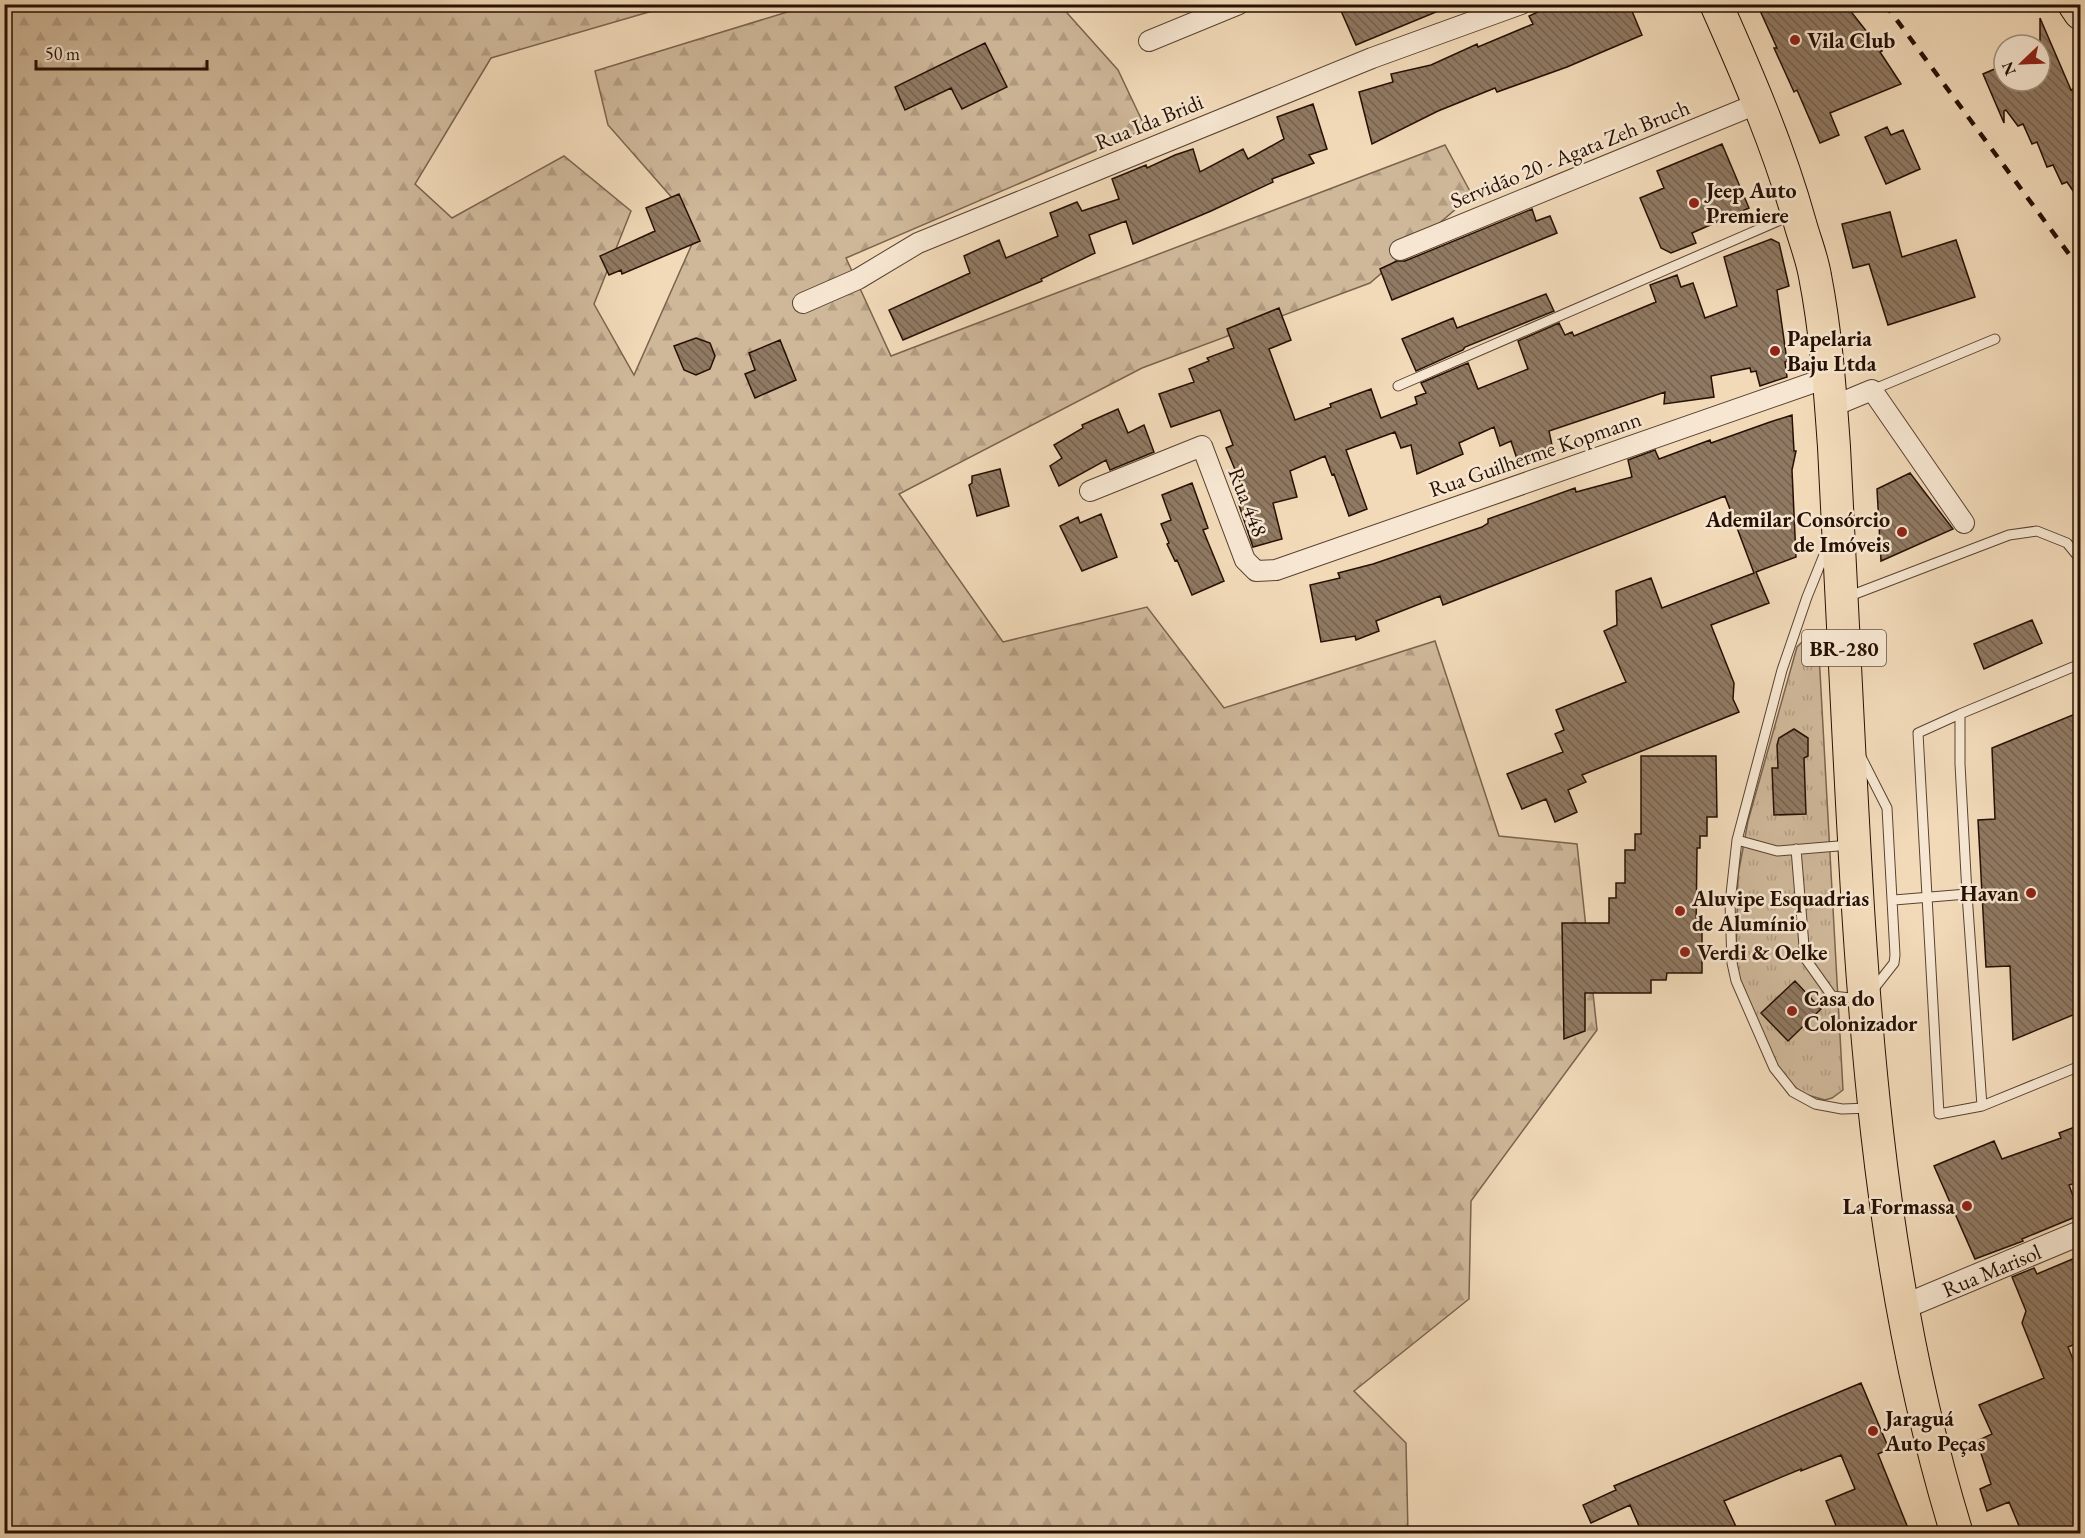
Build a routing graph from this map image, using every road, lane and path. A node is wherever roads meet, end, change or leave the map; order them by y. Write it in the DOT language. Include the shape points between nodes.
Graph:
graph roads {
  1 [pos="1239,4"];
  2 [pos="1521,4"];
  3 [pos="1716,4"];
  4 [pos="2074,4"];
  5 [pos="2080,13"];
  6 [pos="1149,41"];
  7 [pos="1759,103"];
  8 [pos="1797,213"];
  9 [pos="1400,250"];
  10 [pos="803,303"];
  11 [pos="1995,339"];
  12 [pos="1398,386"];
  13 [pos="1872,390"];
  14 [pos="1830,392"];
  15 [pos="1090,491"];
  16 [pos="1838,519"];
  17 [pos="1964,524"];
  18 [pos="2080,559"];
  19 [pos="1256,571"];
  20 [pos="1842,599"];
  21 [pos="2080,664"];
  22 [pos="1960,714"];
  23 [pos="1848,732"];
  24 [pos="1737,840"];
  25 [pos="1854,845"];
  26 [pos="1796,849"];
  27 [pos="1967,894"];
  28 [pos="1927,897"];
  29 [pos="1894,900"];
  30 [pos="1864,1000"];
  31 [pos="2080,1066"];
  32 [pos="1982,1106"];
  33 [pos="1874,1108"];
  34 [pos="2080,1233"];
  35 [pos="1901,1308"];
  36 [pos="1957,1533"];
  1 -- 6 [label="street"];
  2 -- 10 [label="street, Rua Ida Bridi" via="1372,58 918,243 858,279"];
  3 -- 7 [label="highway, BR-280"];
  4 -- 5 [label="highway"];
  7 -- 8 [label="highway, BR-280"];
  7 -- 9 [label="street, Servidão 20 - Agata Zeh Bruch"];
  8 -- 12 [label="lane"];
  8 -- 14 [label="highway, BR-280" via="1814,272"];
  11 -- 13 [label="lane"];
  13 -- 14 [label="street, Rua Guilherme Kopmann"];
  13 -- 17 [label="street"];
  14 -- 16 [label="highway, BR-280"];
  14 -- 19 [label="street, Rua Guilherme Kopmann" via="1276,570"];
  15 -- 19 [label="street, Rua 448" via="1202,446 1245,560"];
  16 -- 20 [label="highway, BR-280"];
  16 -- 24 [label="lane" via="1782,670"];
  18 -- 20 [label="lane" via="2067,543 2037,531 2009,536"];
  20 -- 23 [label="highway, BR-280"];
  21 -- 22 [label="lane"];
  22 -- 27 [label="lane"];
  22 -- 28 [label="lane" via="1918,733"];
  23 -- 25 [label="highway, BR-280"];
  23 -- 29 [label="lane" via="1887,808"];
  24 -- 26 [label="lane" via="1777,851"];
  24 -- 33 [label="lane" via="1730,903 1732,963 1774,1068 1793,1092 1815,1104 1842,1109"];
  25 -- 26 [label="lane"];
  25 -- 30 [label="highway, BR-280"];
  26 -- 30 [label="lane" via="1805,958 1832,996"];
  27 -- 28 [label="lane"];
  27 -- 32 [label="lane"];
  28 -- 29 [label="lane"];
  28 -- 32 [label="lane" via="1940,1114"];
  29 -- 30 [label="lane" via="1894,963"];
  30 -- 33 [label="highway, BR-280"];
  31 -- 32 [label="lane"];
  33 -- 35 [label="highway, BR-280"];
  34 -- 35 [label="street, Rua Marisol"];
  35 -- 36 [label="highway, BR-280"];
}
